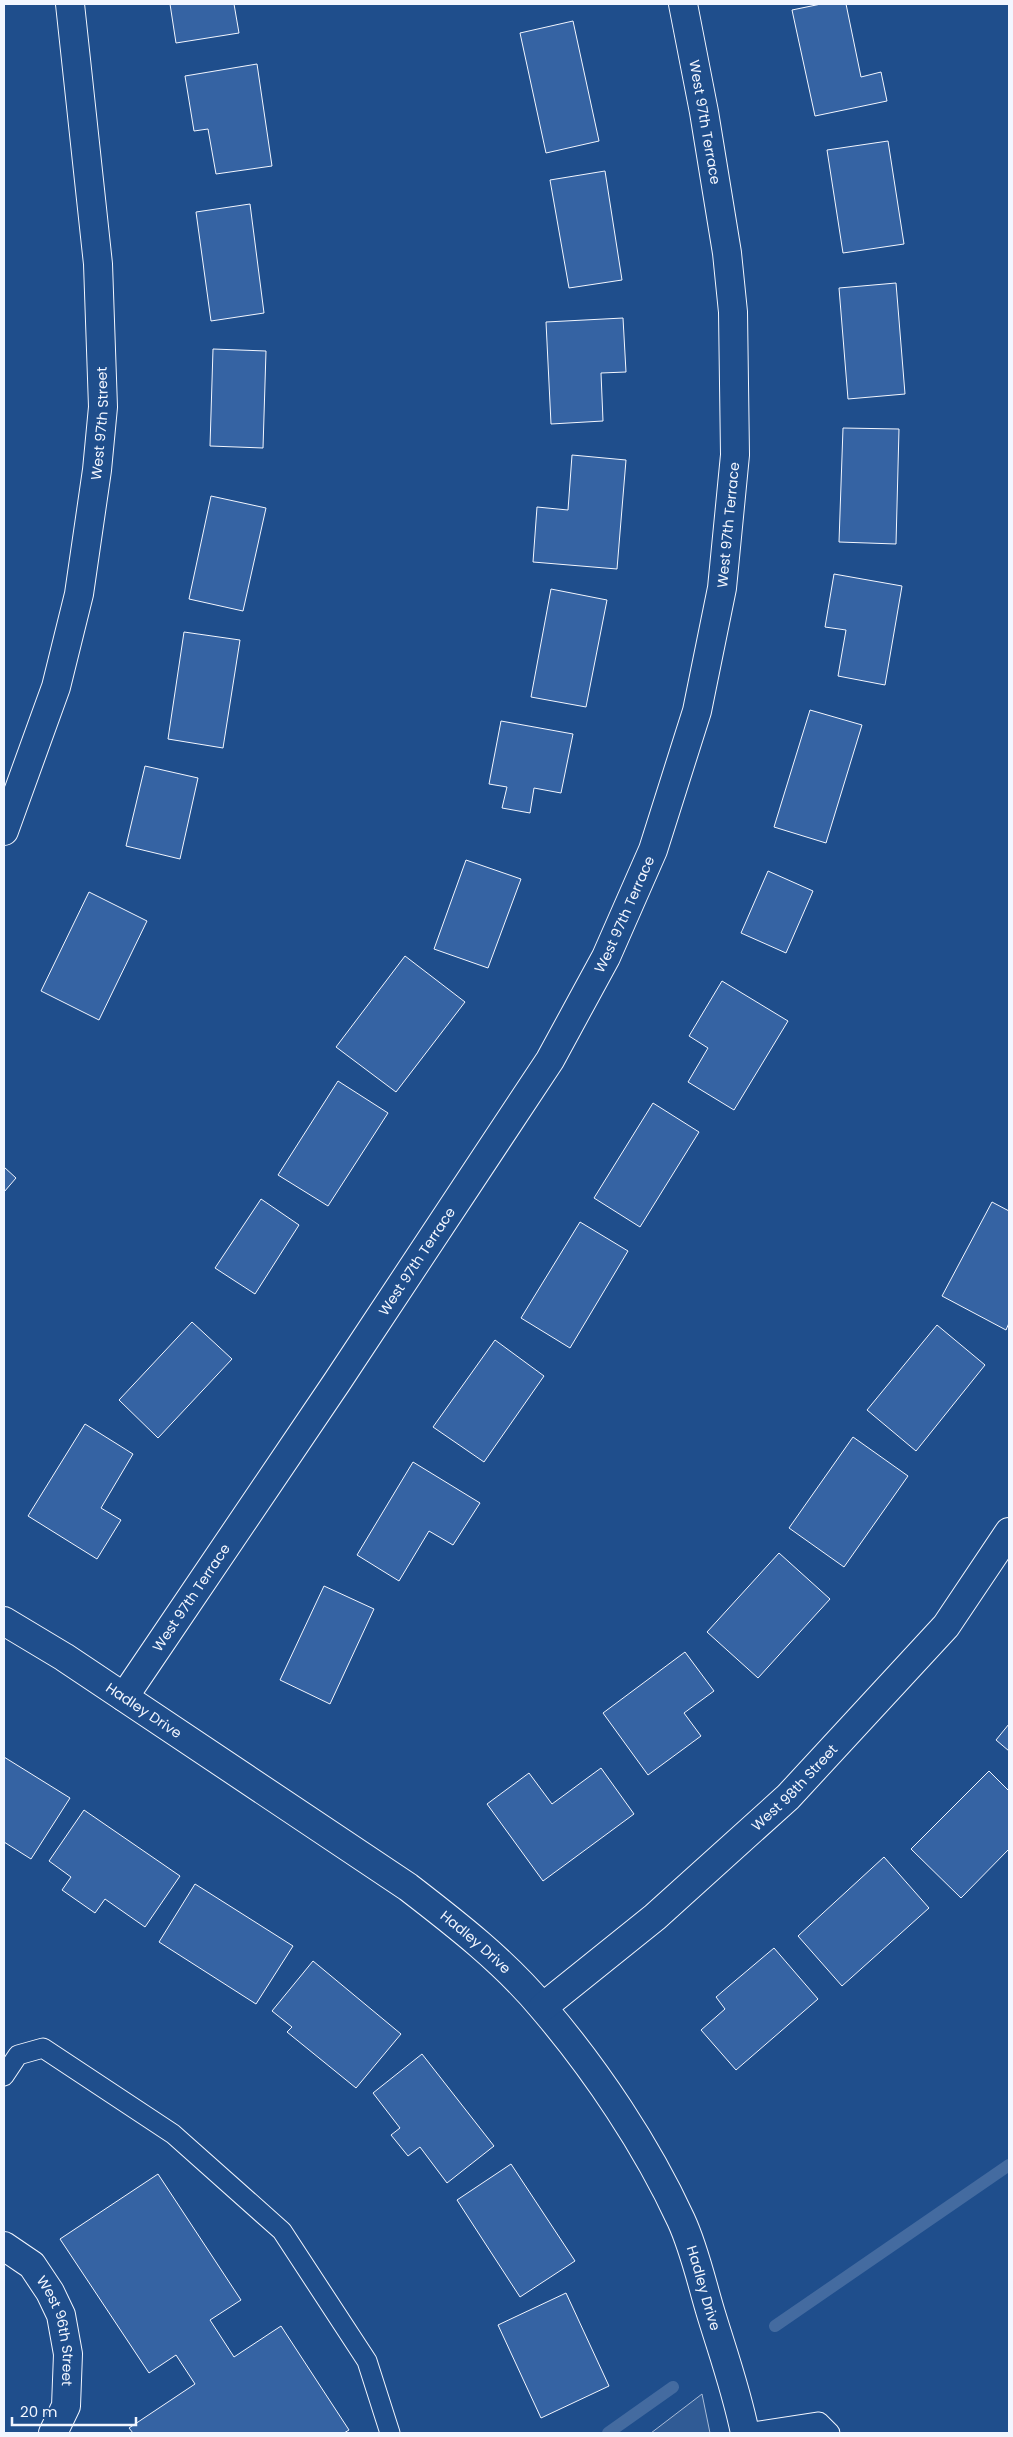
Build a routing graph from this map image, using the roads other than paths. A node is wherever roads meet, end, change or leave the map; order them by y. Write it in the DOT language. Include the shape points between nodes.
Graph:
graph roads {
  1 [pos="70,4"];
  2 [pos="683,4"];
  3 [pos="4,831"];
  4 [pos="1009,1532"];
  5 [pos="4,1621"];
  6 [pos="124,1697"];
  7 [pos="543,2008"];
  8 [pos="4,2076"];
  9 [pos="4,2246"];
  10 [pos="59,2430"];
  11 [pos="390,2433"];
  12 [pos="746,2433"];
  13 [pos="830,2433"];
  1 -- 3 [label="street, West 97th Street" via="98,264 102,408 97,470 79,594 56,687"];
  2 -- 6 [label="street, West 97th Terrace" via="727,253 733,312 735,455 722,588 697,711 652,850 606,956 550,1060"];
  4 -- 7 [label="street, West 98th Street" via="946,1626 788,1797 655,1917"];
  5 -- 6 [label="street, Hadley Drive"];
  6 -- 7 [label="street, Hadley Drive" via="408,1887 496,1960"];
  7 -- 12 [label="street, Hadley Drive" via="636,2136 681,2221"];
  8 -- 11 [label="lane" via="18,2055 43,2048 173,2134 282,2231 367,2361"];
  9 -- 10 [label="street, West 96th Street" via="32,2265 61,2315 68,2363 66,2406"];
  12 -- 13 [label="lane" via="819,2422"];
}
